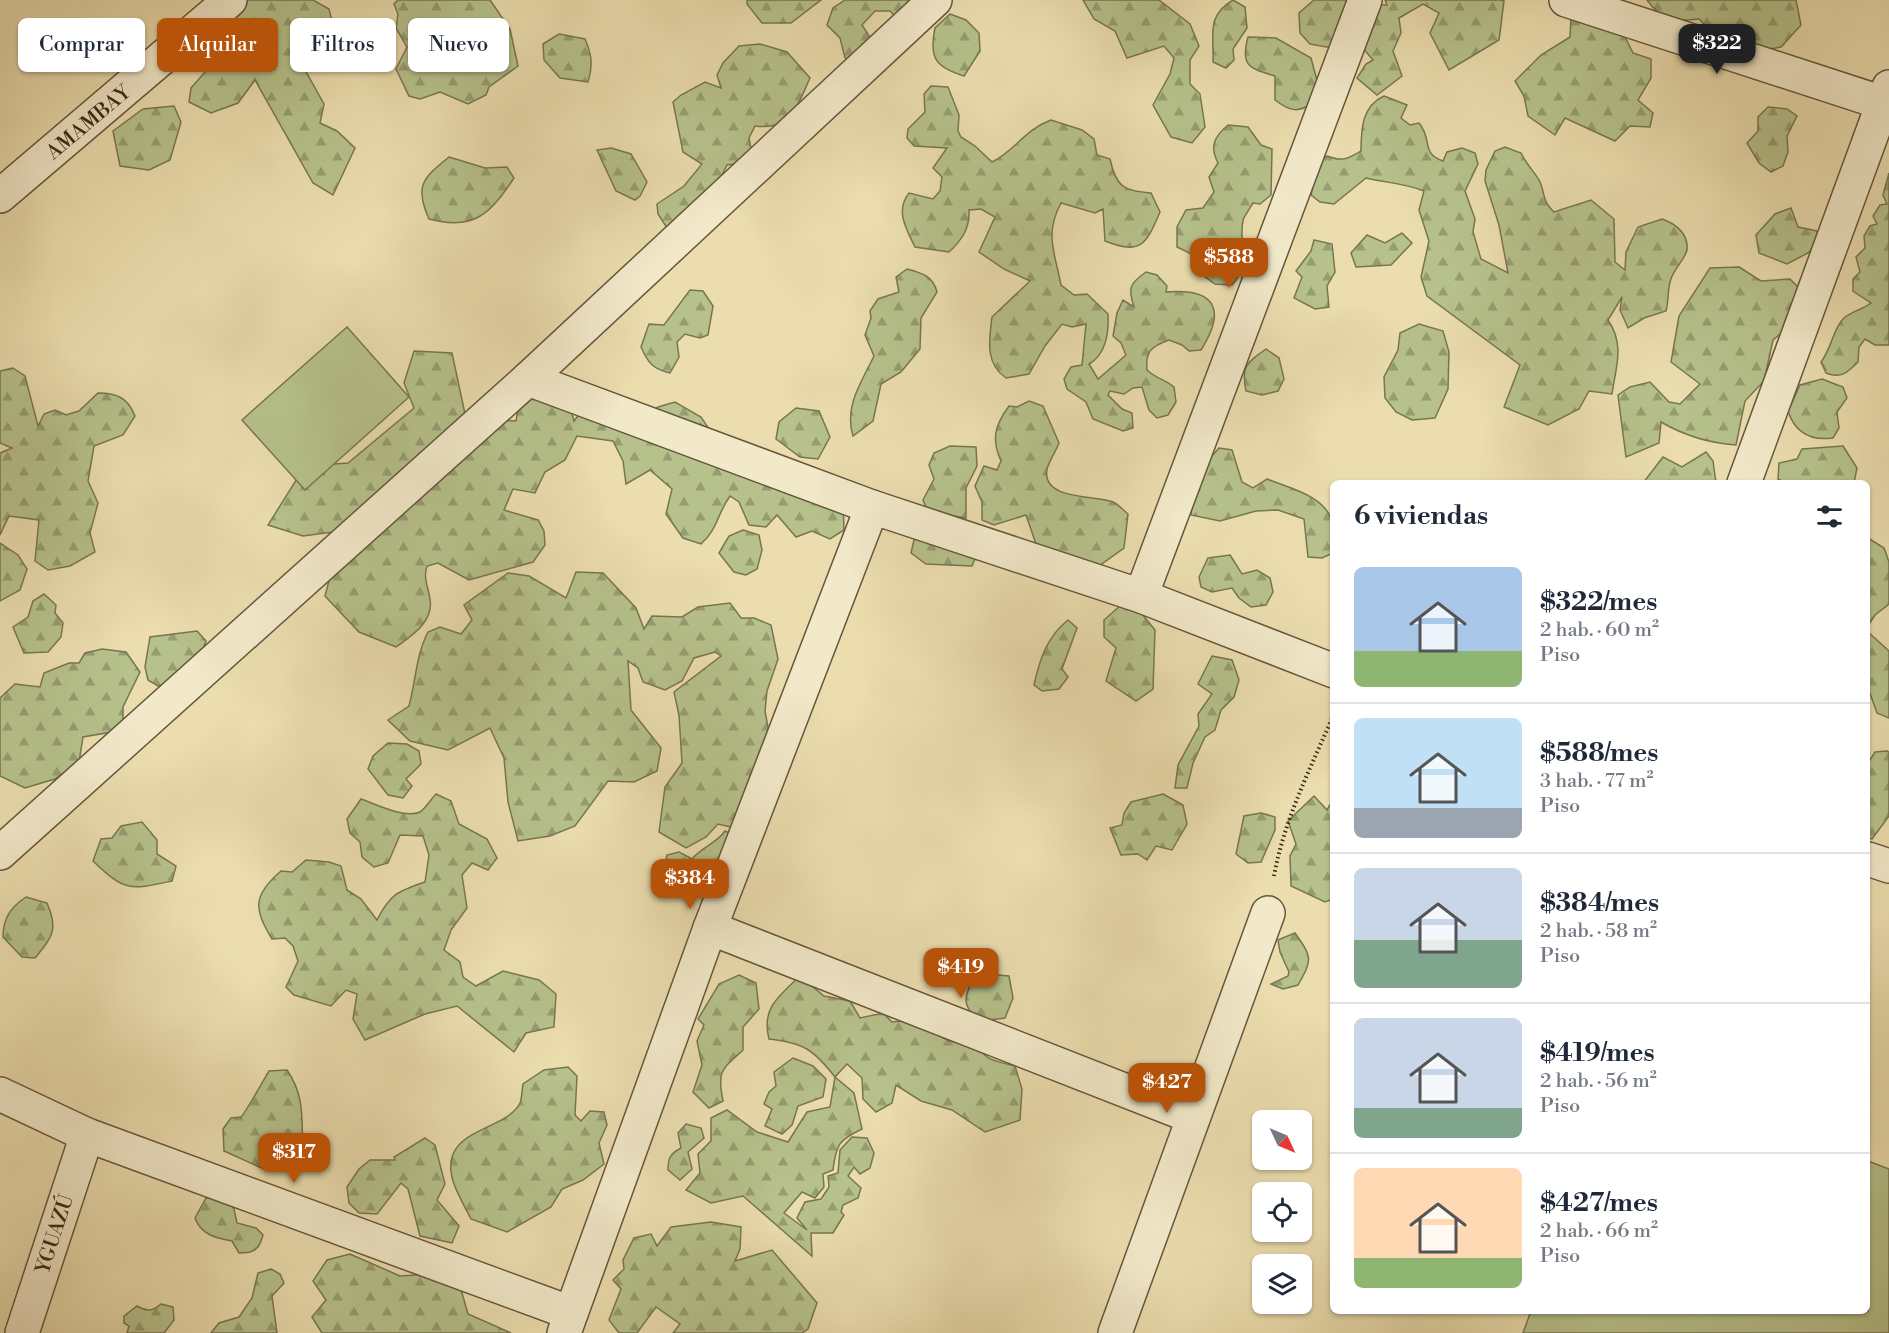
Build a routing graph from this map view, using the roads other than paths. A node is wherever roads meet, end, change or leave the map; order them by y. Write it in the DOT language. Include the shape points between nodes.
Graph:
graph roads {
  1 [pos="230,0"];
  2 [pos="935,0"];
  3 [pos="1365,0"];
  4 [pos="1566,0"];
  5 [pos="1887,98"];
  6 [pos="0,196"];
  7 [pos="528,379"];
  8 [pos="1745,480"];
  9 [pos="872,507"];
  10 [pos="1141,596"];
  11 [pos="1330,669"];
  12 [pos="0,853"];
  13 [pos="1870,860"];
  14 [pos="1889,866"];
  15 [pos="1268,913"];
  16 [pos="710,928"];
  17 [pos="0,1094"];
  18 [pos="1193,1117"];
  19 [pos="87,1135"];
  20 [pos="567,1323"];
  21 [pos="22,1333"];
  22 [pos="1115,1333"];
  1 -- 6 [label="street, AMAMBAY"];
  2 -- 7 [label="street"];
  3 -- 10 [label="street"];
  4 -- 5 [label="street"];
  5 -- 8 [label="street"];
  7 -- 9 [label="street"];
  7 -- 12 [label="street"];
  9 -- 10 [label="street"];
  9 -- 16 [label="street"];
  10 -- 11 [label="street"];
  13 -- 14 [label="street"];
  15 -- 18 [label="street"];
  16 -- 18 [label="street"];
  16 -- 20 [label="street"];
  17 -- 19 [label="street"];
  18 -- 22 [label="street"];
  19 -- 20 [label="street"];
  19 -- 21 [label="street, YGUAZÚ"];
}
